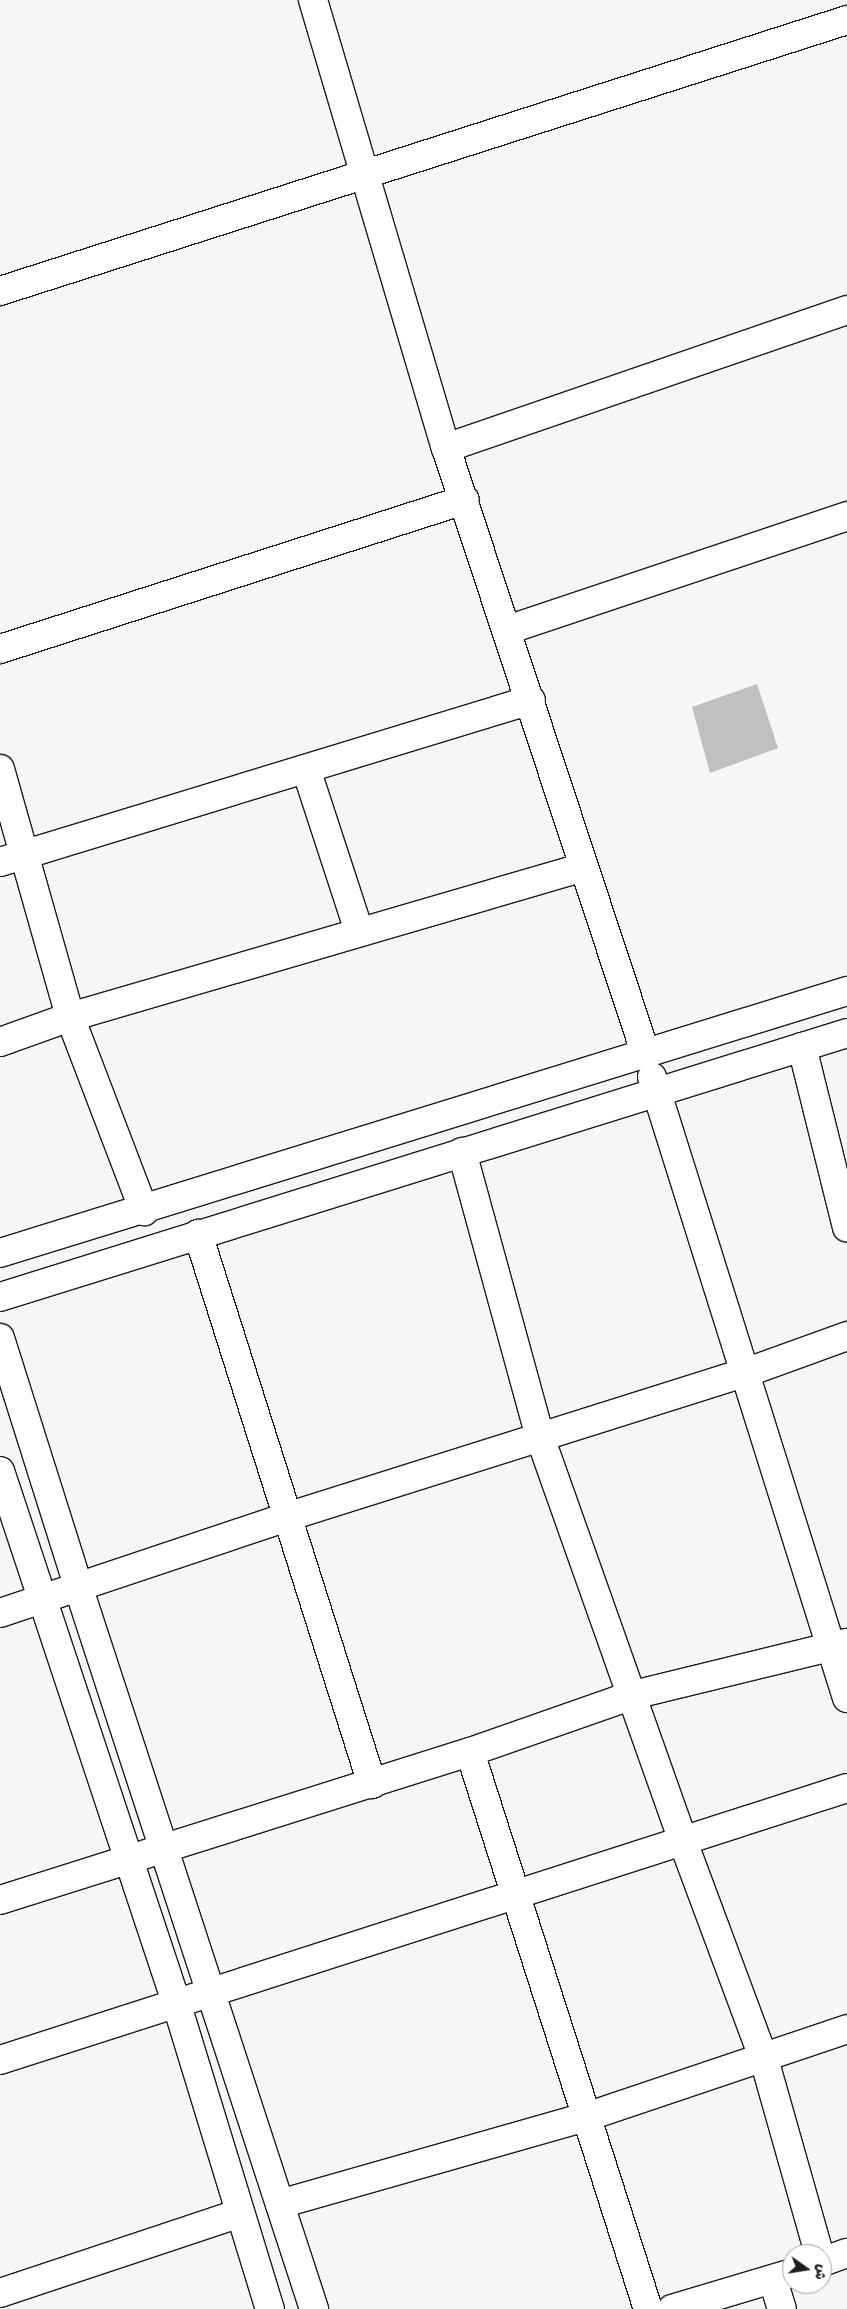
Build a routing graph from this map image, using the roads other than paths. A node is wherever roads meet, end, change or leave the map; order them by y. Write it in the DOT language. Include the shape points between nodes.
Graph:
graph roads {
  1 [pos="313,0"];
  2 [pos="847,20"];
  3 [pos="366,176"];
  4 [pos="0,291"];
  5 [pos="847,310"];
  6 [pos="446,448"];
  7 [pos="465,500"];
  8 [pos="847,516"];
  9 [pos="507,630"];
  10 [pos="0,649"];
  11 [pos="531,700"];
  12 [pos="0,769"];
  13 [pos="306,769"];
  14 [pos="26,855"];
  15 [pos="0,862"];
  16 [pos="584,867"];
  17 [pos="359,931"];
  18 [pos="847,992"];
  19 [pos="70,1016"];
  20 [pos="847,1034"];
  21 [pos="0,1042"];
  22 [pos="802,1047"];
  23 [pos="646,1054"];
  24 [pos="657,1093"];
  25 [pos="462,1152"];
  26 [pos="302,1160"];
  27 [pos="312,1199"];
  28 [pos="144,1211"];
  29 [pos="847,1226"];
  30 [pos="198,1234"];
  31 [pos="0,1253"];
  32 [pos="0,1297"];
  33 [pos="847,1336"];
  34 [pos="0,1338"];
  35 [pos="744,1374"];
  36 [pos="540,1437"];
  37 [pos="0,1471"];
  38 [pos="287,1517"];
  39 [pos="78,1586"];
  40 [pos="42,1599"];
  41 [pos="0,1612"];
  42 [pos="839,1646"];
  43 [pos="633,1695"];
  44 [pos="847,1698"];
  45 [pos="470,1752"];
  46 [pos="372,1784"];
  47 [pos="847,1788"];
  48 [pos="682,1839"];
  49 [pos="164,1846"];
  50 [pos="128,1860"];
  51 [pos="517,1895"];
  52 [pos="0,1900"];
  53 [pos="211,1991"];
  54 [pos="176,2002"];
  55 [pos="847,2029"];
  56 [pos="764,2058"];
  57 [pos="0,2060"];
  58 [pos="589,2116"];
  59 [pos="280,2204"];
  60 [pos="240,2213"];
  61 [pos="816,2244"];
  62 [pos="847,2252"];
  63 [pos="832,2258"];
  64 [pos="782,2277"];
  65 [pos="0,2293"];
  66 [pos="782,2294"];
  67 [pos="270,2309"];
  68 [pos="314,2309"];
  69 [pos="648,2309"];
  70 [pos="672,2309"];
  71 [pos="782,2309"];
  1 -- 3 [label="street"];
  2 -- 3 [label="street"];
  3 -- 4 [label="street"];
  3 -- 6 [label="street"];
  5 -- 6 [label="street"];
  6 -- 7 [label="street"];
  7 -- 9 [label="street"];
  7 -- 10 [label="street"];
  8 -- 9 [label="street"];
  9 -- 11 [label="street"];
  11 -- 13 [label="street"];
  11 -- 16 [label="street"];
  12 -- 14 [label="street"];
  13 -- 14 [label="street"];
  13 -- 17 [label="street"];
  14 -- 15 [label="street"];
  14 -- 19 [label="street"];
  16 -- 17 [label="street"];
  16 -- 23 [label="street"];
  17 -- 19 [label="street"];
  18 -- 23 [label="street"];
  19 -- 21 [label="street"];
  19 -- 28 [label="street"];
  20 -- 22 [label="street"];
  22 -- 24 [label="street"];
  22 -- 29 [label="street"];
  23 -- 24 [label="street"];
  23 -- 26 [label="street"];
  24 -- 25 [label="street"];
  24 -- 35 [label="street"];
  25 -- 27 [label="street"];
  25 -- 36 [label="street"];
  26 -- 27 [label="street"];
  26 -- 28 [label="street"];
  27 -- 30 [label="street"];
  28 -- 31 [label="street"];
  30 -- 32 [label="street"];
  30 -- 38 [label="street"];
  33 -- 35 [label="street"];
  34 -- 39 [label="street"];
  35 -- 36 [label="street"];
  35 -- 42 [label="street"];
  36 -- 38 [label="street"];
  36 -- 43 [label="street"];
  37 -- 40 [label="street"];
  38 -- 39 [label="street"];
  38 -- 46 [label="street"];
  39 -- 40 [label="street"];
  39 -- 49 [label="street"];
  40 -- 41 [label="street"];
  40 -- 50 [label="street"];
  42 -- 43 [label="street"];
  42 -- 44 [label="street"];
  43 -- 45 [label="street"];
  43 -- 48 [label="street"];
  45 -- 46 [label="street"];
  45 -- 51 [label="street"];
  46 -- 49 [label="street"];
  47 -- 48 [label="street"];
  48 -- 51 [label="street"];
  48 -- 56 [label="street"];
  49 -- 50 [label="street"];
  49 -- 53 [label="street"];
  50 -- 52 [label="street"];
  50 -- 54 [label="street"];
  51 -- 53 [label="street"];
  51 -- 58 [label="street"];
  53 -- 54 [label="street"];
  53 -- 59 [label="street"];
  54 -- 57 [label="street"];
  54 -- 60 [label="street"];
  55 -- 56 [label="street"];
  56 -- 58 [label="street"];
  56 -- 61 [label="street"];
  58 -- 59 [label="street"];
  58 -- 69 [label="street"];
  59 -- 68 [label="street"];
  60 -- 65 [label="street"];
  60 -- 67 [label="street"];
  62 -- 63 [label="street"];
  64 -- 70 [label="street"];
  66 -- 71 [label="street"];
}
